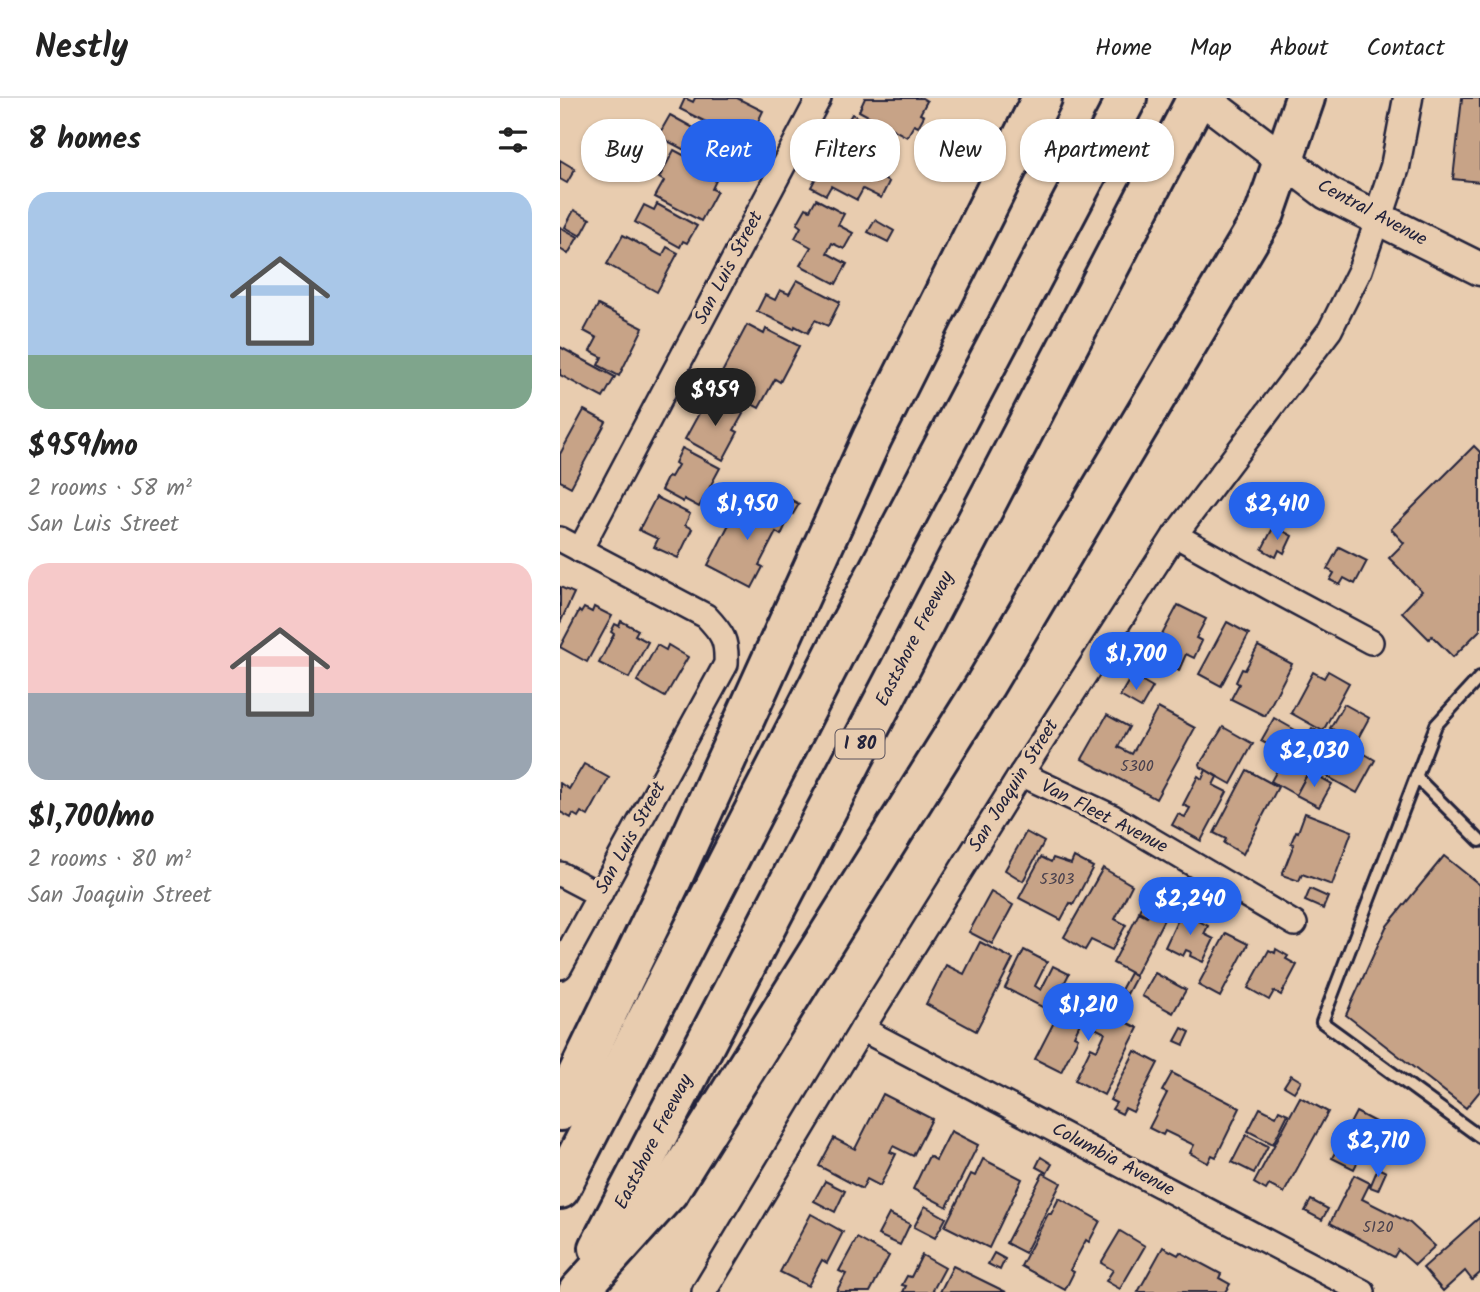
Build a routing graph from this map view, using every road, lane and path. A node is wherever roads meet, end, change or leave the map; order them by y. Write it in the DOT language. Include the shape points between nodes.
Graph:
graph roads {
  1 [pos="819,98"];
  2 [pos="1042,98"];
  3 [pos="1127,98"];
  4 [pos="1199,98"];
  5 [pos="1305,98"];
  6 [pos="1408,98"];
  7 [pos="1283,160"];
  8 [pos="1378,218"];
  9 [pos="1480,269"];
  10 [pos="1175,535"];
  11 [pos="570,544"];
  12 [pos="1371,642"];
  13 [pos="1480,677"];
  14 [pos="1021,774"];
  15 [pos="1416,777"];
  16 [pos="1480,841"];
  17 [pos="560,874"];
  18 [pos="600,895"];
  19 [pos="1296,924"];
  20 [pos="560,967"];
  21 [pos="862,1029"];
  22 [pos="560,1111"];
  23 [pos="1480,1137"];
  24 [pos="560,1189"];
  25 [pos="713,1289"];
  26 [pos="577,1292"];
  27 [pos="1363,1292"];
  1 -- 11 [label="street, San Luis Street"];
  2 -- 22 [label="highway" via="872,438 673,877"];
  3 -- 24 [label="highway"];
  4 -- 7 [label="main road, Central Avenue"];
  4 -- 26 [label="highway, Eastshore Freeway / I 80"];
  5 -- 7 [label="highway"];
  6 -- 8 [label="street" via="1395,167"];
  7 -- 8 [label="main road, Central Avenue" via="1327,193"];
  7 -- 26 [label="highway" via="1265,213 985,685 669,1191"];
  8 -- 9 [label="main road, Central Avenue"];
  8 -- 10 [label="street, San Joaquin Street" via="1360,271 1330,330"];
  10 -- 12 [label="street"];
  10 -- 14 [label="street, San Joaquin Street"];
  11 -- 18 [label="street, San Luis Street" via="706,617 727,646 726,664"];
  13 -- 15 [label="lane" via="1436,726"];
  14 -- 19 [label="street, Van Fleet Avenue" via="1113,817"];
  14 -- 21 [label="street, San Joaquin Street"];
  15 -- 16 [label="lane"];
  15 -- 23 [label="lane" via="1322,1022"];
  17 -- 18 [label="street"];
  18 -- 20 [label="street, San Luis Street"];
  21 -- 25 [label="street, San Joaquin Street"];
  21 -- 27 [label="street, Columbia Avenue"];
}
